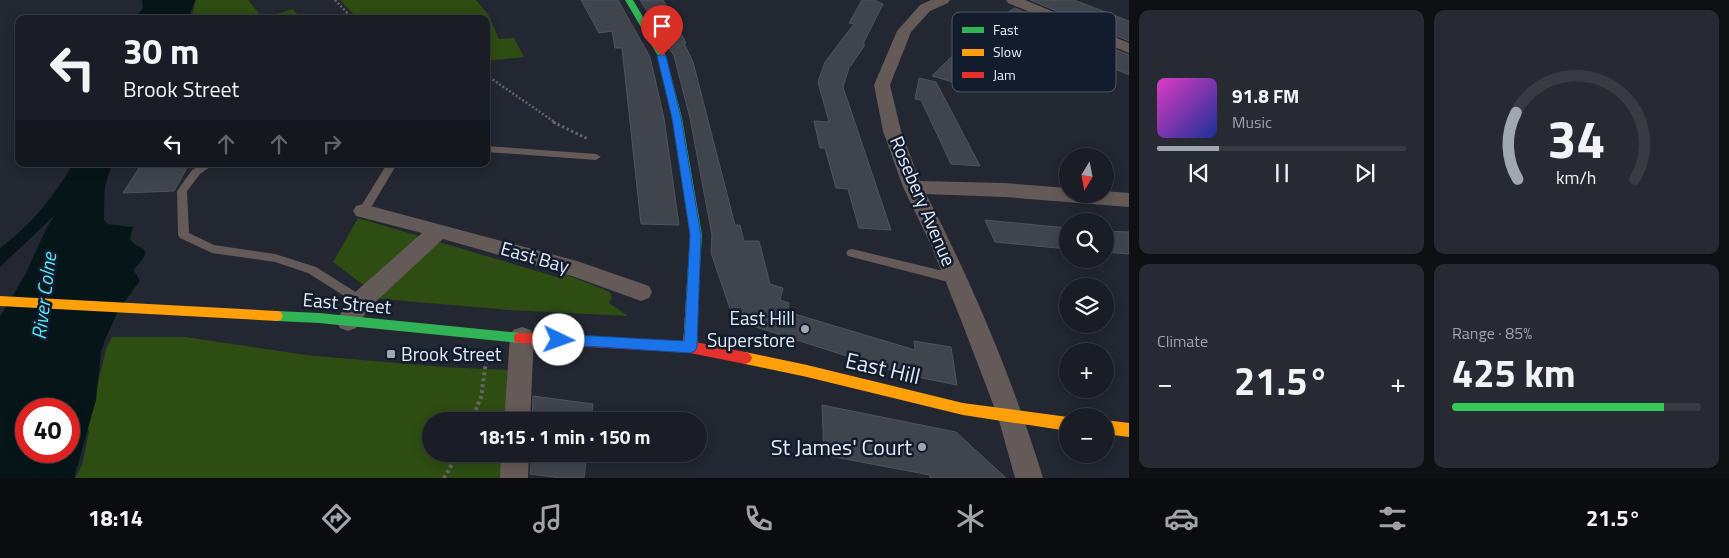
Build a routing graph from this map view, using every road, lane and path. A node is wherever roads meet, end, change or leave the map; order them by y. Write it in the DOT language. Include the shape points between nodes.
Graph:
graph roads {
  1 [pos="335,0"];
  2 [pos="630,0"];
  3 [pos="943,0"];
  4 [pos="1012,0"];
  5 [pos="1041,12"];
  6 [pos="349,15"];
  7 [pos="1116,43"];
  8 [pos="1129,48"];
  9 [pos="490,78"];
  10 [pos="490,149"];
  11 [pos="596,157"];
  12 [pos="204,167"];
  13 [pos="390,167"];
  14 [pos="913,187"];
  15 [pos="1129,200"];
  16 [pos="363,211"];
  17 [pos="439,230"];
  18 [pos="852,253"];
  19 [pos="956,279"];
  20 [pos="632,294"];
  21 [pos="0,301"];
  22 [pos="361,301"];
  23 [pos="348,321"];
  24 [pos="522,338"];
  25 [pos="690,347"];
  26 [pos="486,362"];
  27 [pos="475,412"];
  28 [pos="518,412"];
  29 [pos="1011,417"];
  30 [pos="1059,423"];
  31 [pos="1114,429"];
  32 [pos="1129,430"];
  33 [pos="453,462"];
  34 [pos="515,462"];
  35 [pos="444,478"];
  36 [pos="514,478"];
  37 [pos="1029,478"];
  1 -- 6 [label="path"];
  2 -- 25 [label="street" via="662,56 677,118 696,235"];
  3 -- 14 [label="street, Rosebery Avenue" via="925,8 904,31 882,85 892,130"];
  4 -- 5 [label="street"];
  7 -- 8 [label="street"];
  9 -- 11 [label="path" via="550,120 591,141 596,147"];
  10 -- 11 [label="lane"];
  12 -- 22 [label="lane" via="196,172 182,191 184,236 212,249 275,258 312,270"];
  13 -- 16 [label="lane"];
  14 -- 15 [label="street"];
  14 -- 19 [label="street, Rosebery Avenue"];
  16 -- 17 [label="street, East Bay"];
  17 -- 20 [label="street, East Bay" via="578,269"];
  17 -- 22 [label="street"];
  18 -- 19 [label="lane"];
  19 -- 29 [label="street, Rosebery Avenue"];
  21 -- 23 [label="street, East Street"];
  22 -- 23 [label="street"];
  23 -- 24 [label="street, East Street"];
  24 -- 25 [label="street, East Street"];
  24 -- 28 [label="street"];
  25 -- 29 [label="street, East Hill"];
  26 -- 27 [label="path" via="481,396"];
  29 -- 30 [label="street, East Hill"];
  29 -- 37 [label="street, Rosebery Avenue"];
  31 -- 32 [label="street"];
  33 -- 35 [label="path"];
  34 -- 36 [label="street"];
}
